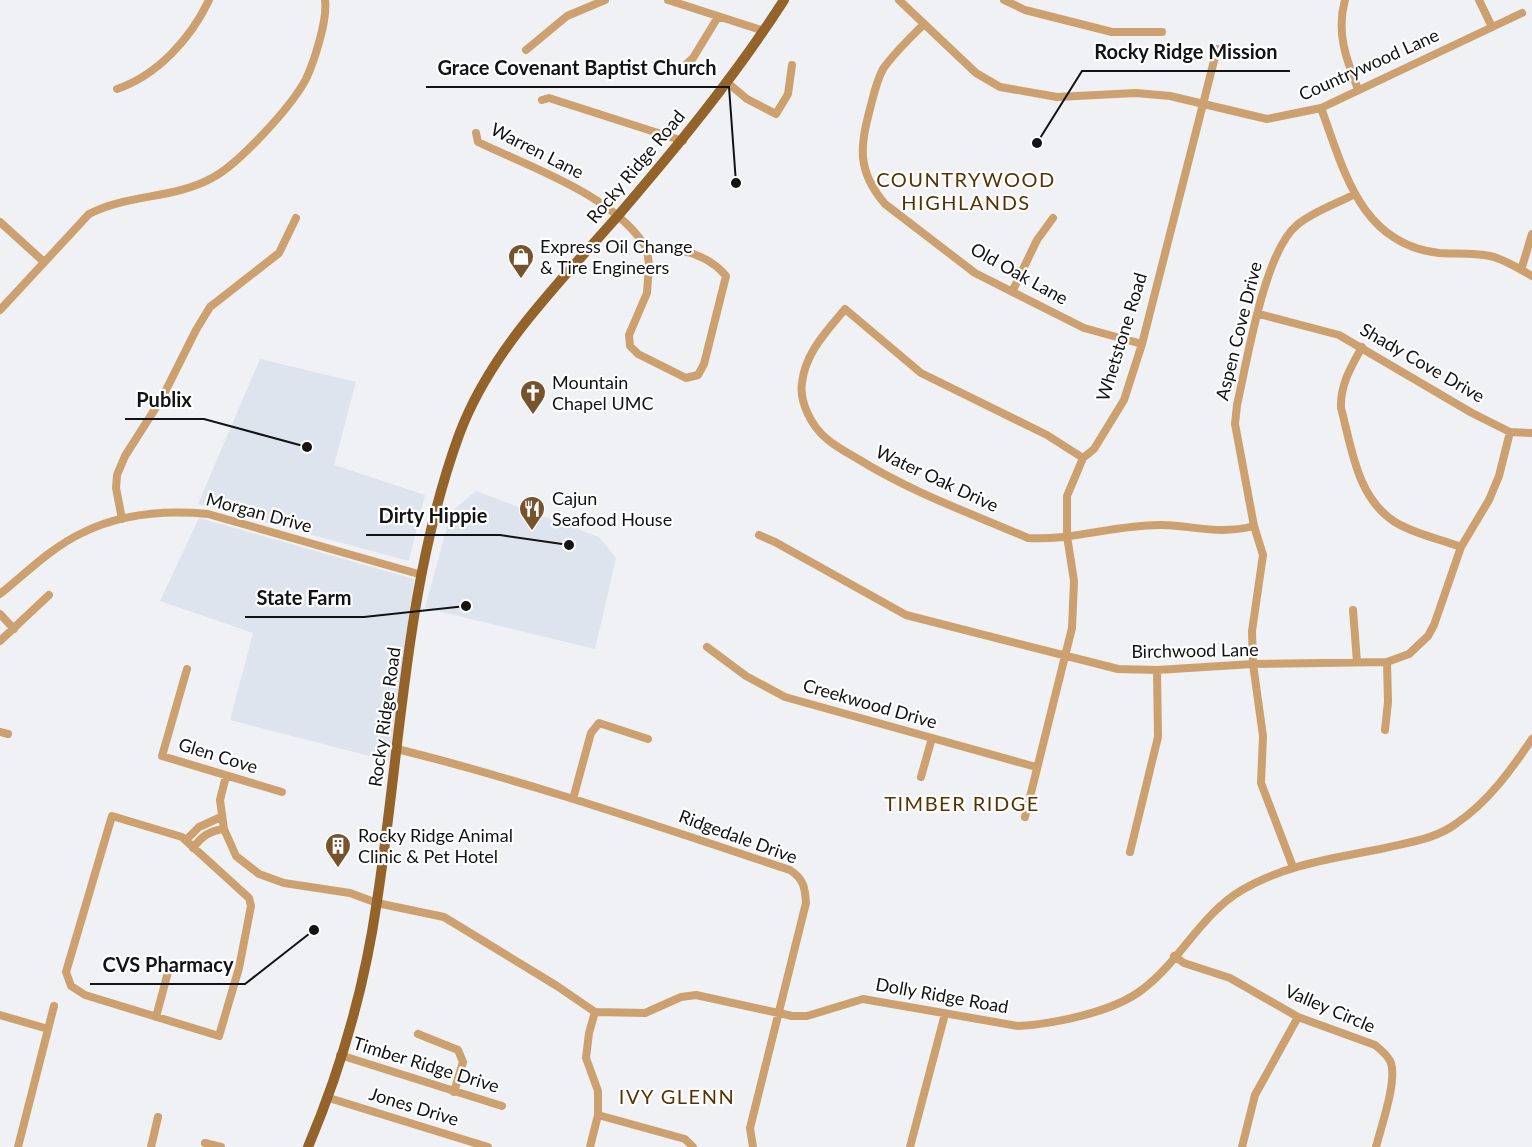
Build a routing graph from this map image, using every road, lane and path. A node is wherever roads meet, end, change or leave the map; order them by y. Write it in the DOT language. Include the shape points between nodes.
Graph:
graph roads {
  1 [pos="209,0"];
  2 [pos="325,0"];
  3 [pos="605,0"];
  4 [pos="668,0"];
  5 [pos="784,0"];
  6 [pos="899,0"];
  7 [pos="1004,0"];
  8 [pos="1344,0"];
  9 [pos="1479,0"];
  10 [pos="1522,13"];
  11 [pos="718,17"];
  12 [pos="924,24"];
  13 [pos="1492,27"];
  14 [pos="764,31"];
  15 [pos="1162,33"];
  16 [pos="1217,49"];
  17 [pos="526,50"];
  18 [pos="792,65"];
  19 [pos="670,70"];
  20 [pos="728,82"];
  21 [pos="117,89"];
  22 [pos="1358,89"];
  23 [pos="543,100"];
  24 [pos="1202,103"];
  25 [pos="1321,108"];
  26 [pos="476,133"];
  27 [pos="683,141"];
  28 [pos="1353,195"];
  29 [pos="616,217"];
  30 [pos="296,218"];
  31 [pos="1053,218"];
  32 [pos="0,222"];
  33 [pos="1532,234"];
  34 [pos="647,249"];
  35 [pos="43,261"];
  36 [pos="1521,270"];
  37 [pos="1532,276"];
  38 [pos="1012,292"];
  39 [pos="0,310"];
  40 [pos="1258,314"];
  41 [pos="1142,344"];
  42 [pos="1362,347"];
  43 [pos="1510,432"];
  44 [pos="1532,433"];
  45 [pos="1083,458"];
  46 [pos="122,519"];
  47 [pos="1254,526"];
  48 [pos="759,535"];
  49 [pos="1067,536"];
  50 [pos="1461,547"];
  51 [pos="422,575"];
  52 [pos="0,594"];
  53 [pos="49,595"];
  54 [pos="1353,610"];
  55 [pos="0,614"];
  56 [pos="14,629"];
  57 [pos="0,641"];
  58 [pos="707,647"];
  59 [pos="1066,654"];
  60 [pos="1358,662"];
  61 [pos="1387,662"];
  62 [pos="1253,664"];
  63 [pos="187,669"];
  64 [pos="1157,670"];
  65 [pos="1384,730"];
  66 [pos="932,738"];
  67 [pos="648,739"];
  68 [pos="1532,739"];
  69 [pos="397,749"];
  70 [pos="1036,767"];
  71 [pos="226,776"];
  72 [pos="921,777"];
  73 [pos="282,792"];
  74 [pos="573,799"];
  75 [pos="221,817"];
  76 [pos="1025,817"];
  77 [pos="224,829"];
  78 [pos="186,840"];
  79 [pos="193,848"];
  80 [pos="1130,852"];
  81 [pos="1293,867"];
  82 [pos="377,903"];
  83 [pos="1174,956"];
  84 [pos="168,972"];
  85 [pos="54,1005"];
  86 [pos="595,1012"];
  87 [pos="779,1013"];
  88 [pos="945,1014"];
  89 [pos="0,1015"];
  90 [pos="156,1017"];
  91 [pos="1298,1017"];
  92 [pos="48,1029"];
  93 [pos="418,1034"];
  94 [pos="340,1055"];
  95 [pos="454,1092"];
  96 [pos="329,1098"];
  97 [pos="502,1106"];
  98 [pos="598,1114"];
  99 [pos="158,1118"];
  100 [pos="206,1143"];
  101 [pos="18,1147"];
  102 [pos="151,1147"];
  103 [pos="221,1147"];
  104 [pos="308,1147"];
  105 [pos="489,1147"];
  106 [pos="590,1147"];
  107 [pos="693,1147"];
  108 [pos="753,1147"];
  109 [pos="910,1147"];
  110 [pos="1242,1147"];
  111 [pos="1376,1147"];
  1 -- 21 [label="street" via="200,20 183,41 152,70"];
  2 -- 35 [label="street" via="323,26 306,78 292,101 228,168 183,189 102,207 88,214"];
  3 -- 17 [label="street" via="567,16"];
  4 -- 11 [label="street"];
  5 -- 14 [label="main road, Rocky Ridge Road"];
  6 -- 12 [label="street, Countrywood Lane"];
  7 -- 15 [label="street" via="1025,10 1112,32"];
  8 -- 22 [label="street" via="1340,18 1344,51"];
  9 -- 13 [label="street"];
  10 -- 13 [label="street, Countrywood Lane"];
  11 -- 14 [label="street"];
  11 -- 19 [label="street" via="693,58 680,70"];
  12 -- 24 [label="street, Countrywood Lane" via="975,73 1000,87 1057,97 1148,93"];
  12 -- 38 [label="street, Old Oak Lane" via="893,57 877,83 861,149 865,176 885,204 975,273"];
  13 -- 22 [label="street, Countrywood Lane"];
  14 -- 20 [label="main road, Rocky Ridge Road"];
  16 -- 24 [label="street, Whetstone Road"];
  18 -- 20 [label="street" via="788,94 776,114 747,99"];
  20 -- 27 [label="main road, Rocky Ridge Road"];
  22 -- 25 [label="street, Countrywood Lane"];
  23 -- 27 [label="street" via="549,98"];
  24 -- 25 [label="street, Countrywood Lane" via="1267,119"];
  24 -- 41 [label="street, Whetstone Road"];
  25 -- 28 [label="street"];
  26 -- 29 [label="street, Warren Lane" via="478,142 593,197"];
  27 -- 29 [label="main road, Rocky Ridge Road"];
  28 -- 36 [label="street" via="1378,226 1409,245 1436,252 1491,256"];
  28 -- 40 [label="street, Aspen Cove Drive" via="1298,223 1286,236 1274,259"];
  29 -- 34 [label="street" via="637,233"];
  29 -- 51 [label="main road, Rocky Ridge Road" via="534,313 489,375 460,432 436,508"];
  30 -- 46 [label="street" via="279,254 210,307 196,330 117,475"];
  31 -- 38 [label="street" via="1037,240"];
  32 -- 35 [label="street"];
  33 -- 36 [label="street"];
  34 -- 34 [label="street" via="647,293 629,335 630,346 686,378 698,375 726,276 697,254"];
  35 -- 39 [label="street"];
  36 -- 37 [label="street"];
  38 -- 41 [label="street, Old Oak Lane" via="1084,328"];
  40 -- 42 [label="street, Shady Cove Drive" via="1339,335"];
  40 -- 47 [label="street, Aspen Cove Drive" via="1235,424"];
  41 -- 45 [label="street, Whetstone Road" via="1124,400 1094,449"];
  42 -- 43 [label="street, Shady Cove Drive"];
  42 -- 50 [label="street" via="1346,376 1341,398 1362,485 1375,505 1396,523"];
  43 -- 44 [label="street, Shady Cove Drive"];
  43 -- 50 [label="street, Birchwood Lane" via="1499,476"];
  45 -- 49 [label="street, Whetstone Road" via="1067,496"];
  45 -- 49 [label="street, Water Oak Drive" via="1047,435 921,373 845,309 806,365 801,384 803,401 813,424 826,439 890,479 1028,538 1050,540"];
  46 -- 51 [label="street, Morgan Drive" via="169,511 208,514"];
  46 -- 52 [label="street, Morgan Drive" via="82,533"];
  47 -- 49 [label="street, Water Oak Drive" via="1218,531 1161,525"];
  47 -- 62 [label="street, Aspen Cove Drive" via="1263,555 1252,631"];
  48 -- 59 [label="street, Birchwood Lane" via="906,615"];
  49 -- 59 [label="street, Whetstone Road" via="1075,604"];
  50 -- 61 [label="street, Birchwood Lane" via="1428,636 1409,654"];
  51 -- 69 [label="main road, Rocky Ridge Road"];
  53 -- 56 [label="street"];
  54 -- 60 [label="street"];
  55 -- 56 [label="street"];
  56 -- 57 [label="street"];
  58 -- 66 [label="street, Creekwood Drive" via="746,676 785,697"];
  59 -- 64 [label="street, Birchwood Lane" via="1118,669"];
  59 -- 70 [label="street, Whetstone Road"];
  60 -- 61 [label="street, Birchwood Lane"];
  60 -- 62 [label="street, Birchwood Lane"];
  61 -- 65 [label="street"];
  62 -- 64 [label="street, Birchwood Lane"];
  62 -- 81 [label="street, Aspen Cove Drive" via="1263,736 1261,783"];
  63 -- 71 [label="street, Glen Cove" via="162,756"];
  64 -- 80 [label="street" via="1158,737"];
  66 -- 70 [label="street, Creekwood Drive"];
  66 -- 72 [label="street"];
  67 -- 74 [label="street" via="599,723 591,733"];
  68 -- 81 [label="street, Dolly Ridge Road" via="1511,771 1456,824 1426,839"];
  69 -- 74 [label="street, Ridgedale Drive"];
  69 -- 82 [label="main road, Rocky Ridge Road"];
  70 -- 76 [label="street, Whetstone Road"];
  71 -- 73 [label="street, Glen Cove"];
  71 -- 75 [label="street" via="220,800"];
  74 -- 87 [label="street, Ridgedale Drive" via="798,875 805,885 806,903"];
  75 -- 77 [label="street"];
  75 -- 78 [label="street" via="199,827"];
  77 -- 79 [label="street" via="211,831"];
  77 -- 82 [label="street" via="236,856 259,874 284,883 350,892"];
  78 -- 79 [label="street"];
  78 -- 90 [label="street" via="174,832 112,816 66,972 71,986 85,995"];
  79 -- 90 [label="street" via="249,898 251,906 239,968 219,1036"];
  81 -- 83 [label="street, Dolly Ridge Road" via="1241,890"];
  82 -- 86 [label="street" via="444,917"];
  82 -- 94 [label="main road, Rocky Ridge Road" via="364,973"];
  83 -- 88 [label="street, Dolly Ridge Road" via="1144,989 1125,1000 1076,1016 1018,1026"];
  83 -- 91 [label="street, Valley Circle" via="1230,978"];
  84 -- 90 [label="street"];
  85 -- 92 [label="street"];
  86 -- 87 [label="street, Dolly Ridge Road" via="645,1013 681,997 696,995"];
  86 -- 98 [label="street" via="586,1058 598,1090"];
  87 -- 88 [label="street, Dolly Ridge Road" via="807,1016 863,999"];
  87 -- 108 [label="street, Ridgedale Drive" via="750,1128"];
  88 -- 109 [label="street"];
  89 -- 92 [label="street"];
  91 -- 110 [label="street" via="1255,1095"];
  91 -- 111 [label="street, Valley Circle" via="1376,1045 1391,1063 1392,1082"];
  92 -- 101 [label="street"];
  93 -- 95 [label="street" via="458,1050 463,1062"];
  94 -- 95 [label="street, Timber Ridge Drive"];
  94 -- 96 [label="main road, Rocky Ridge Road"];
  95 -- 97 [label="street, Timber Ridge Drive"];
  96 -- 104 [label="main road, Rocky Ridge Road"];
  96 -- 105 [label="street, Jones Drive"];
  98 -- 106 [label="street"];
  98 -- 107 [label="street" via="685,1139"];
  99 -- 102 [label="street"];
  100 -- 103 [label="street"];
}
